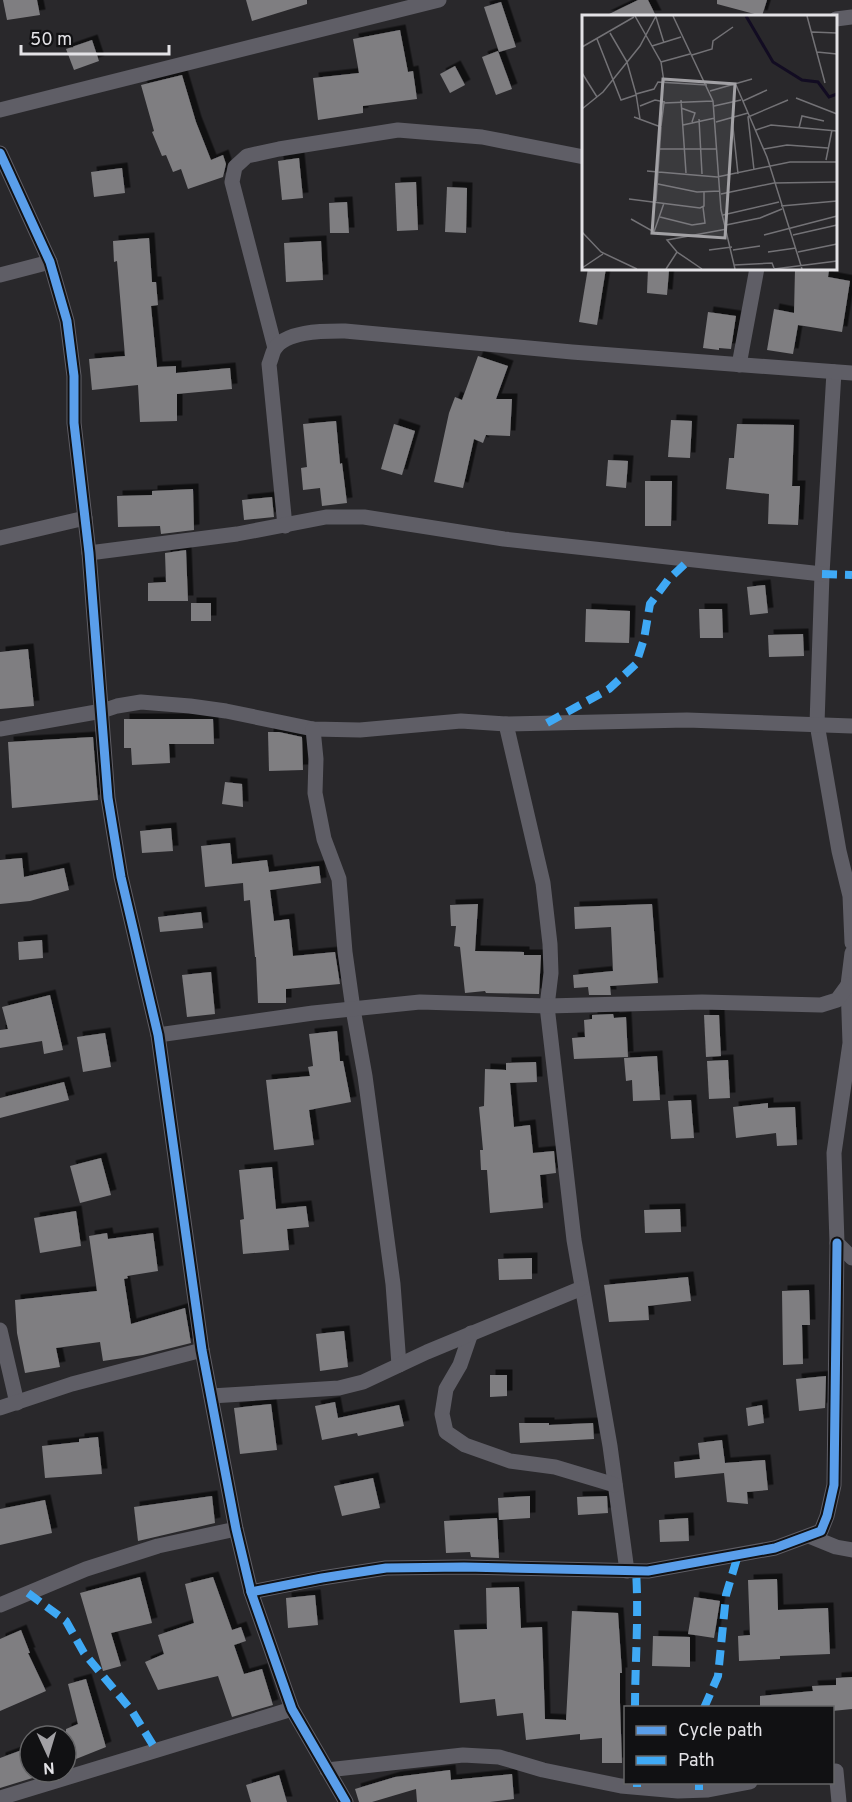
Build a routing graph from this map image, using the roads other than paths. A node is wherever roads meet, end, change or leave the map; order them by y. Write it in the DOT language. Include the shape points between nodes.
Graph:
graph roads {
  1 [pos="439,0"];
  2 [pos="852,17"];
  3 [pos="837,19"];
  4 [pos="0,110"];
  5 [pos="0,154"];
  6 [pos="582,157"];
  7 [pos="50,262"];
  8 [pos="756,270"];
  9 [pos="0,275"];
  10 [pos="275,348"];
  11 [pos="739,365"];
  12 [pos="834,372"];
  13 [pos="852,373"];
  14 [pos="85,518"];
  15 [pos="285,526"];
  16 [pos="0,538"];
  17 [pos="89,553"];
  18 [pos="822,574"];
  19 [pos="102,711"];
  20 [pos="506,724"];
  21 [pos="817,724"];
  22 [pos="852,726"];
  23 [pos="0,729"];
  24 [pos="313,729"];
  25 [pos="852,943"];
  26 [pos="852,953"];
  27 [pos="848,984"];
  28 [pos="547,1006"];
  29 [pos="353,1009"];
  30 [pos="158,1035"];
  31 [pos="837,1243"];
  32 [pos="852,1258"];
  33 [pos="582,1288"];
  34 [pos="0,1330"];
  35 [pos="471,1333"];
  36 [pos="202,1350"];
  37 [pos="399,1365"];
  38 [pos="211,1396"];
  39 [pos="16,1403"];
  40 [pos="0,1408"];
  41 [pos="615,1485"];
  42 [pos="236,1529"];
  43 [pos="809,1536"];
  44 [pos="852,1550"];
  45 [pos="627,1571"];
  46 [pos="251,1592"];
  47 [pos="0,1605"];
  48 [pos="292,1709"];
  49 [pos="852,1769"];
  50 [pos="327,1770"];
  51 [pos="834,1771"];
  52 [pos="740,1784"];
  53 [pos="0,1798"];
  54 [pos="346,1802"];
  55 [pos="839,1802"];
  1 -- 4 [label="street"];
  2 -- 3 [label="street"];
  5 -- 7 [label="street"];
  6 -- 10 [label="street" via="482,137 398,130 247,156 235,167 232,182"];
  7 -- 9 [label="street"];
  7 -- 14 [label="street" via="68,332"];
  8 -- 11 [label="street"];
  10 -- 11 [label="street" via="291,337 314,331 345,331"];
  10 -- 15 [label="street" via="269,364"];
  11 -- 12 [label="street"];
  12 -- 13 [label="street"];
  12 -- 18 [label="street"];
  14 -- 16 [label="street"];
  14 -- 17 [label="street"];
  15 -- 17 [label="street"];
  15 -- 18 [label="street" via="326,517 364,517 504,539"];
  17 -- 19 [label="street"];
  18 -- 21 [label="street"];
  19 -- 23 [label="street"];
  19 -- 24 [label="street" via="141,702 190,706"];
  19 -- 30 [label="street" via="108,798 121,877"];
  20 -- 21 [label="street" via="687,720"];
  20 -- 24 [label="street" via="460,721 360,730"];
  20 -- 28 [label="street" via="543,883 551,973"];
  21 -- 22 [label="street"];
  21 -- 25 [label="street" via="850,896"];
  24 -- 29 [label="street" via="315,793 324,839 339,879"];
  26 -- 27 [label="street"];
  27 -- 28 [label="street" via="837,1000 821,1005 702,1002"];
  27 -- 31 [label="street" via="850,1043 834,1153"];
  28 -- 29 [label="street" via="420,1002"];
  28 -- 33 [label="street"];
  29 -- 30 [label="street"];
  29 -- 37 [label="street" via="393,1284"];
  30 -- 36 [label="street"];
  31 -- 32 [label="street"];
  31 -- 43 [label="street" via="834,1485 822,1531"];
  33 -- 35 [label="street"];
  33 -- 41 [label="street"];
  34 -- 39 [label="street"];
  35 -- 37 [label="street"];
  35 -- 41 [label="street" via="460,1365 446,1389 442,1414 446,1432 465,1445 510,1461 555,1467"];
  36 -- 38 [label="street"];
  36 -- 39 [label="street"];
  37 -- 38 [label="street" via="339,1388"];
  38 -- 42 [label="street"];
  39 -- 40 [label="street"];
  41 -- 45 [label="street"];
  42 -- 46 [label="street"];
  42 -- 47 [label="street" via="158,1546 86,1569"];
  43 -- 44 [label="street"];
  43 -- 45 [label="street" via="775,1548 648,1571"];
  45 -- 46 [label="street" via="386,1568"];
  46 -- 48 [label="street"];
  48 -- 50 [label="street"];
  48 -- 53 [label="street"];
  49 -- 51 [label="street"];
  50 -- 52 [label="street" via="463,1755 499,1757 621,1786 678,1791"];
  50 -- 54 [label="street"];
  51 -- 55 [label="street"];
}
